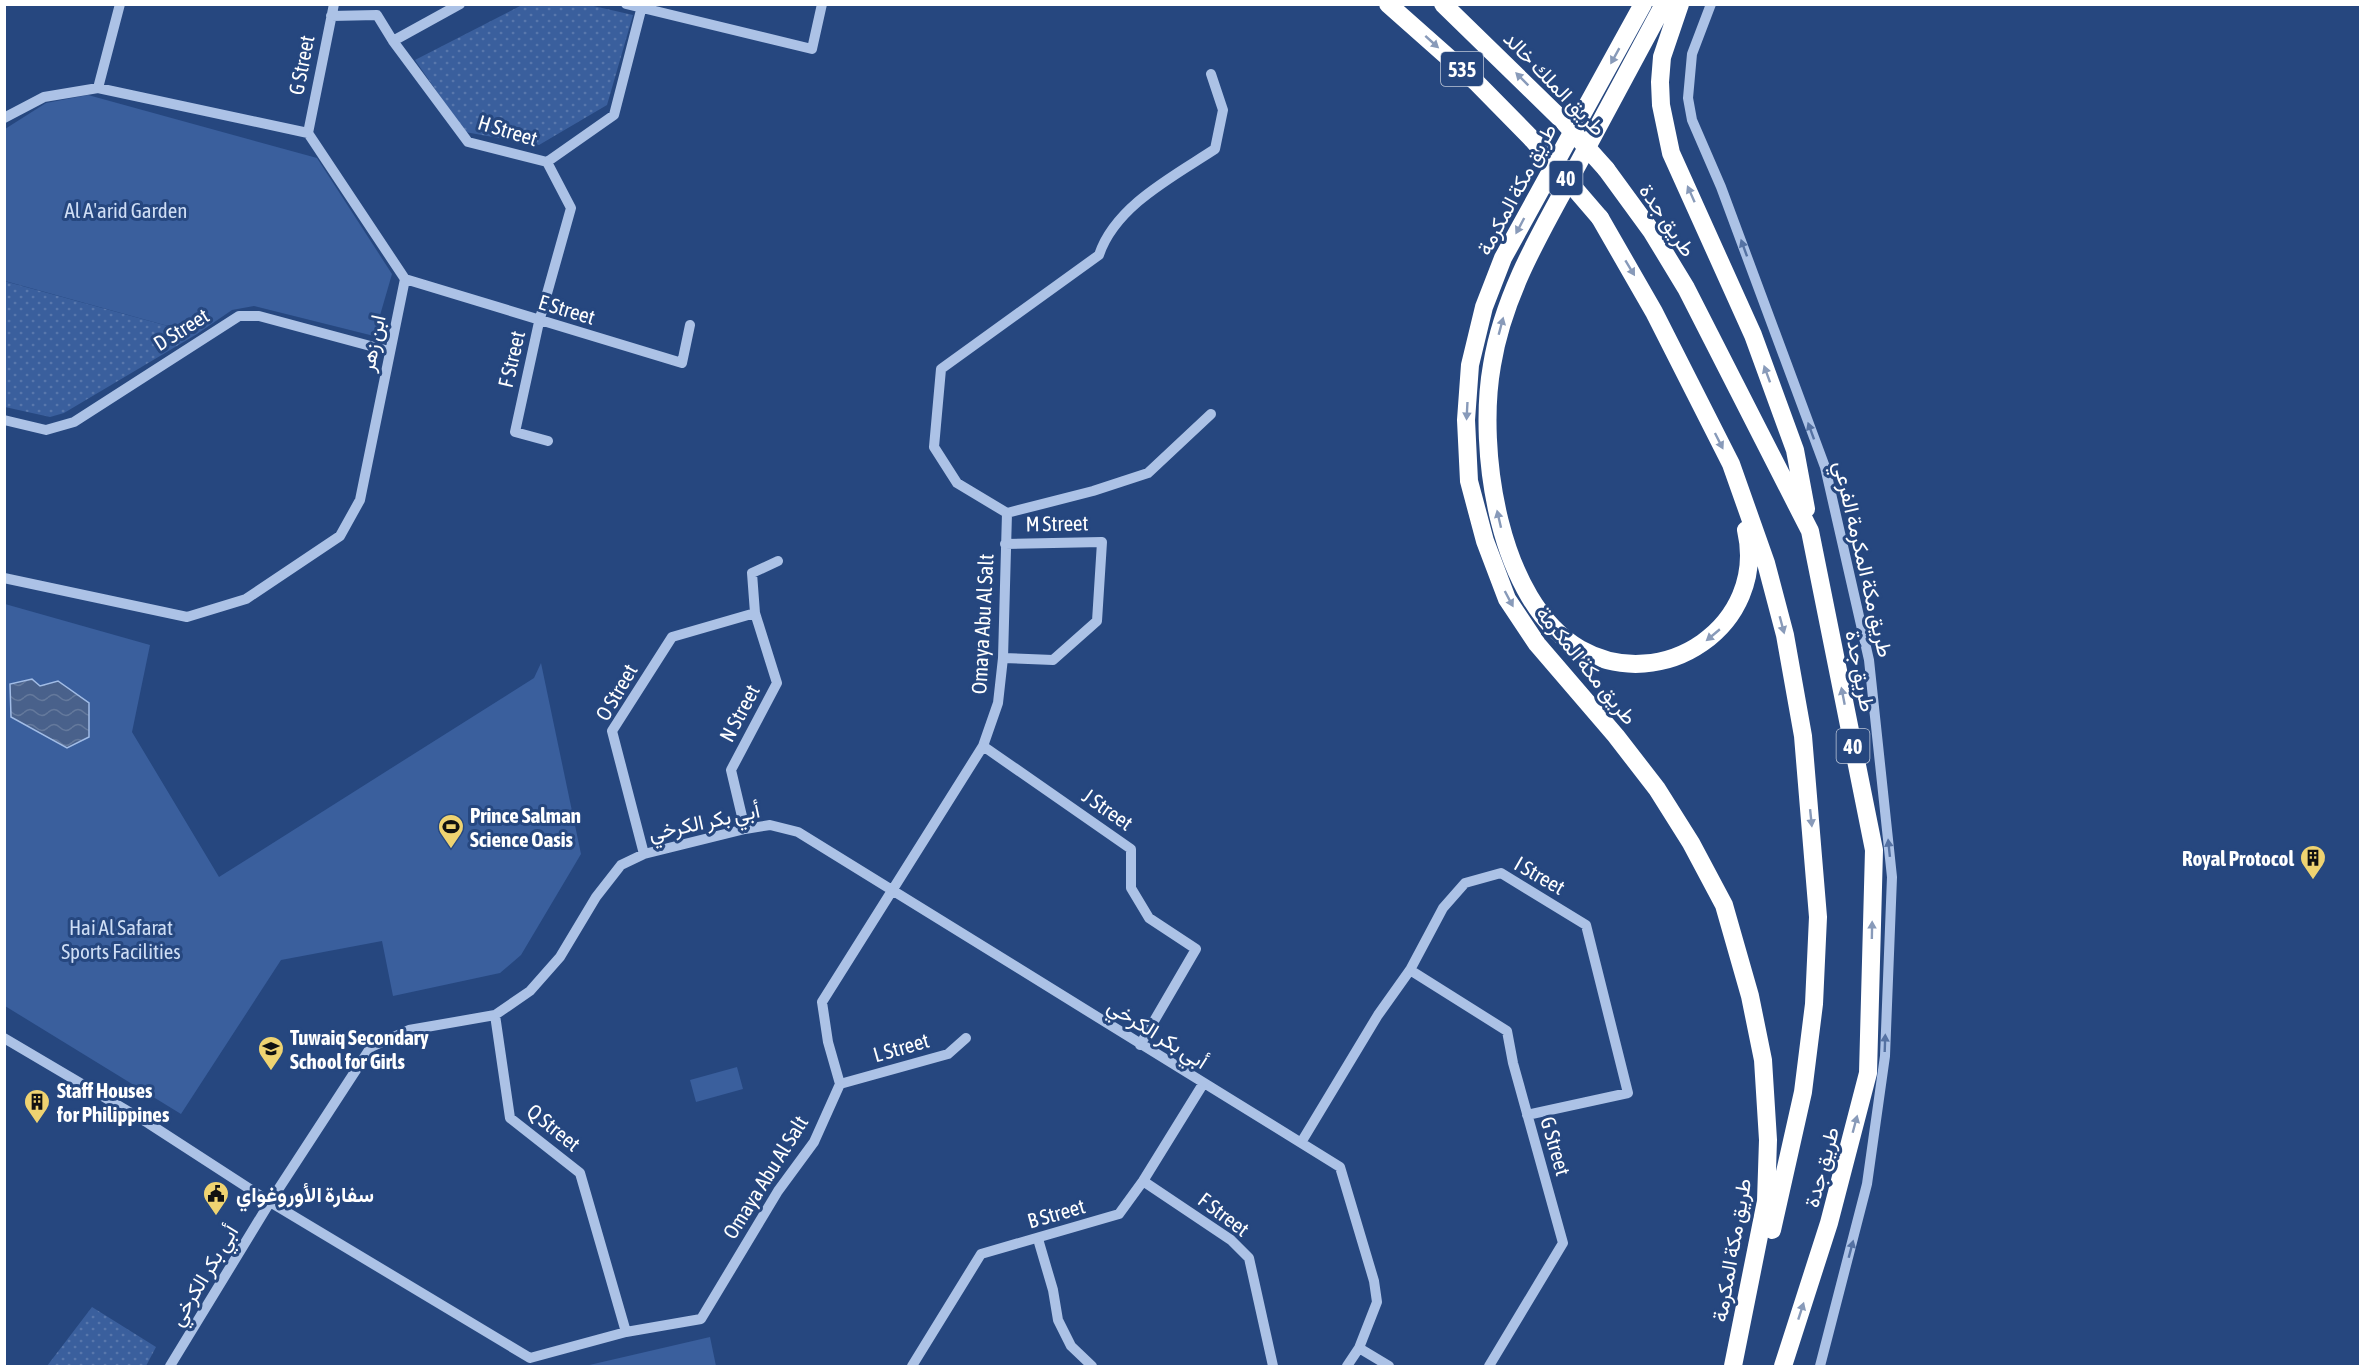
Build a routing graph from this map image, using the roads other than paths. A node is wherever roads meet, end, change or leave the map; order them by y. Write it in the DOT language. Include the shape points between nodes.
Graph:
graph roads {
  1 [pos="120,4"];
  2 [pos="334,4"];
  3 [pos="460,4"];
  4 [pos="626,4"];
  5 [pos="822,4"];
  6 [pos="1388,4"];
  7 [pos="1443,4"];
  8 [pos="1643,4"];
  9 [pos="1664,4"];
  10 [pos="1680,4"];
  11 [pos="1711,4"];
  12 [pos="641,10"];
  13 [pos="331,16"];
  14 [pos="393,41"];
  15 [pos="1211,74"];
  16 [pos="98,88"];
  17 [pos="4,118"];
  18 [pos="1563,121"];
  19 [pos="308,133"];
  20 [pos="1532,139"];
  21 [pos="547,162"];
  22 [pos="1606,169"];
  23 [pos="405,279"];
  24 [pos="539,322"];
  25 [pos="690,326"];
  26 [pos="389,351"];
  27 [pos="1211,414"];
  28 [pos="4,420"];
  29 [pos="549,441"];
  30 [pos="1731,464"];
  31 [pos="1007,513"];
  32 [pos="1810,531"];
  33 [pos="1005,544"];
  34 [pos="778,561"];
  35 [pos="4,578"];
  36 [pos="755,613"];
  37 [pos="1003,658"];
  38 [pos="983,746"];
  39 [pos="745,829"];
  40 [pos="644,854"];
  41 [pos="892,890"];
  42 [pos="1410,970"];
  43 [pos="495,1015"];
  44 [pos="4,1038"];
  45 [pos="966,1038"];
  46 [pos="1140,1045"];
  47 [pos="840,1084"];
  48 [pos="1203,1084"];
  49 [pos="1527,1115"];
  50 [pos="1302,1141"];
  51 [pos="1143,1181"];
  52 [pos="270,1202"];
  53 [pos="1038,1239"];
  54 [pos="626,1332"];
  55 [pos="1359,1348"];
  56 [pos="170,1366"];
  57 [pos="912,1366"];
  58 [pos="1092,1366"];
  59 [pos="1273,1366"];
  60 [pos="1347,1366"];
  61 [pos="1389,1366"];
  62 [pos="1489,1366"];
  63 [pos="1734,1366"];
  64 [pos="1783,1366"];
  65 [pos="1820,1366"];
  1 -- 16 [label="street"];
  2 -- 13 [label="street, G Street"];
  3 -- 14 [label="street"];
  4 -- 12 [label="street"];
  5 -- 12 [label="street" via="812,50"];
  6 -- 20 [label="highway, 535, one-way" via="1476,82"];
  18 -- 7 [label="highway, طريق الملك خالد / 535, one-way"];
  8 -- 63 [label="highway, طريق مكة المكرمة, one-way" via="1503,258 1484,307 1470,365 1466,420 1469,481 1485,541 1507,599 1537,644 1657,789 1724,905 1750,996 1763,1060 1768,1140 1766,1201"];
  30 -- 9 [label="highway, طريق مكة المكرمة, one-way" via="1750,547 1749,576 1739,603 1717,633 1693,650 1664,661 1635,665 1580,649 1535,606 1503,534 1493,493 1486,405 1492,363 1502,321 1521,271"];
  32 -- 10 [label="highway, one-way" via="1795,450 1753,335 1671,153 1659,82 1662,57"];
  65 -- 11 [label="street, طريق مكة المكرمة الفرعي, one-way" via="1867,1184 1885,1056 1892,877 1869,660 1825,467 1721,187 1692,120 1688,98 1692,54"];
  12 -- 21 [label="street, H Street" via="614,115"];
  13 -- 14 [label="street, H Street" via="377,15"];
  13 -- 19 [label="street, G Street"];
  14 -- 21 [label="street, H Street" via="468,142"];
  15 -- 31 [label="street" via="1223,110 1215,149 1126,214 1105,238 1099,255 941,369 934,447 957,483"];
  16 -- 17 [label="street" via="44,97"];
  16 -- 19 [label="street"];
  18 -- 22 [label="highway, طريق الملك خالد / 40, bridge"];
  19 -- 23 [label="street"];
  20 -- 30 [label="highway, طريق جدة / 40, one-way, bridge" via="1600,218 1654,312"];
  21 -- 24 [label="street, F Street" via="572,208"];
  22 -- 32 [label="highway, طريق جدة / 40" via="1652,232 1686,288"];
  23 -- 24 [label="street, E Street"];
  23 -- 26 [label="street, ابن زهر"];
  24 -- 25 [label="street, E Street" via="682,363"];
  24 -- 29 [label="street, F Street" via="515,432"];
  26 -- 28 [label="street, D Street" via="259,316 239,316 74,422 46,430"];
  26 -- 35 [label="street, ابن زهر" via="360,500 340,536 246,599 187,617"];
  27 -- 31 [label="street" via="1148,473"];
  30 -- 63 [label="highway, طريق جدة / 40, one-way" via="1766,562 1785,634 1803,736 1818,917 1814,1004 1803,1092 1784,1182"];
  31 -- 33 [label="street, Omaya Abu Al Salt"];
  64 -- 32 [label="highway, طريق جدة / 40, one-way" via="1829,1223 1868,1073 1874,850"];
  33 -- 37 [label="street, Omaya Abu Al Salt"];
  33 -- 37 [label="street, M Street" via="1102,542 1097,621 1053,660"];
  34 -- 36 [label="street, N Street" via="752,573"];
  36 -- 39 [label="street, N Street" via="777,683 731,770"];
  36 -- 40 [label="street, O Street" via="672,637 612,731"];
  37 -- 38 [label="street, Omaya Abu Al Salt" via="998,703"];
  38 -- 41 [label="street, Omaya Abu Al Salt"];
  38 -- 46 [label="street, J Street" via="1131,849 1131,888 1149,918 1196,949"];
  39 -- 40 [label="street, أبي بكر الكرخي"];
  39 -- 41 [label="street, أبي بكر الكرخي" via="770,825 798,832"];
  40 -- 43 [label="street, أبي بكر الكرخي" via="621,865 596,897 560,957 530,991"];
  41 -- 46 [label="street, أبي بكر الكرخي"];
  41 -- 47 [label="street, Omaya Abu Al Salt" via="822,1002"];
  42 -- 49 [label="street, G Street" via="1507,1030"];
  42 -- 49 [label="street, I Street" via="1443,908 1465,883 1501,873 1586,925 1628,1093"];
  42 -- 50 [label="street, I Street" via="1378,1015"];
  43 -- 52 [label="street, أبي بكر الكرخي" via="409,1030 371,1047"];
  43 -- 54 [label="street, Q Street" via="510,1118 580,1173"];
  44 -- 52 [label="street, Omaya Abu Al Salt" via="148,1123"];
  45 -- 47 [label="street, L Street" via="948,1054"];
  46 -- 48 [label="street, أبي بكر الكرخي"];
  47 -- 54 [label="street, Omaya Abu Al Salt" via="814,1142 778,1191 701,1319"];
  48 -- 50 [label="street, أبي بكر الكرخي"];
  48 -- 51 [label="street, B Street"];
  49 -- 62 [label="street, G Street" via="1563,1243"];
  50 -- 55 [label="street, أبي بكر الكرخي" via="1340,1167 1374,1281 1377,1302"];
  51 -- 53 [label="street, B Street" via="1119,1214"];
  51 -- 59 [label="street, F Street" via="1231,1240 1249,1258"];
  52 -- 54 [label="street, Omaya Abu Al Salt" via="530,1358"];
  52 -- 56 [label="street, أبي بكر الكرخي"];
  53 -- 57 [label="street, B Street" via="981,1254"];
  53 -- 58 [label="street" via="1058,1320 1071,1346"];
  55 -- 60 [label="street, أبي بكر الكرخي"];
  55 -- 61 [label="street"];
}
